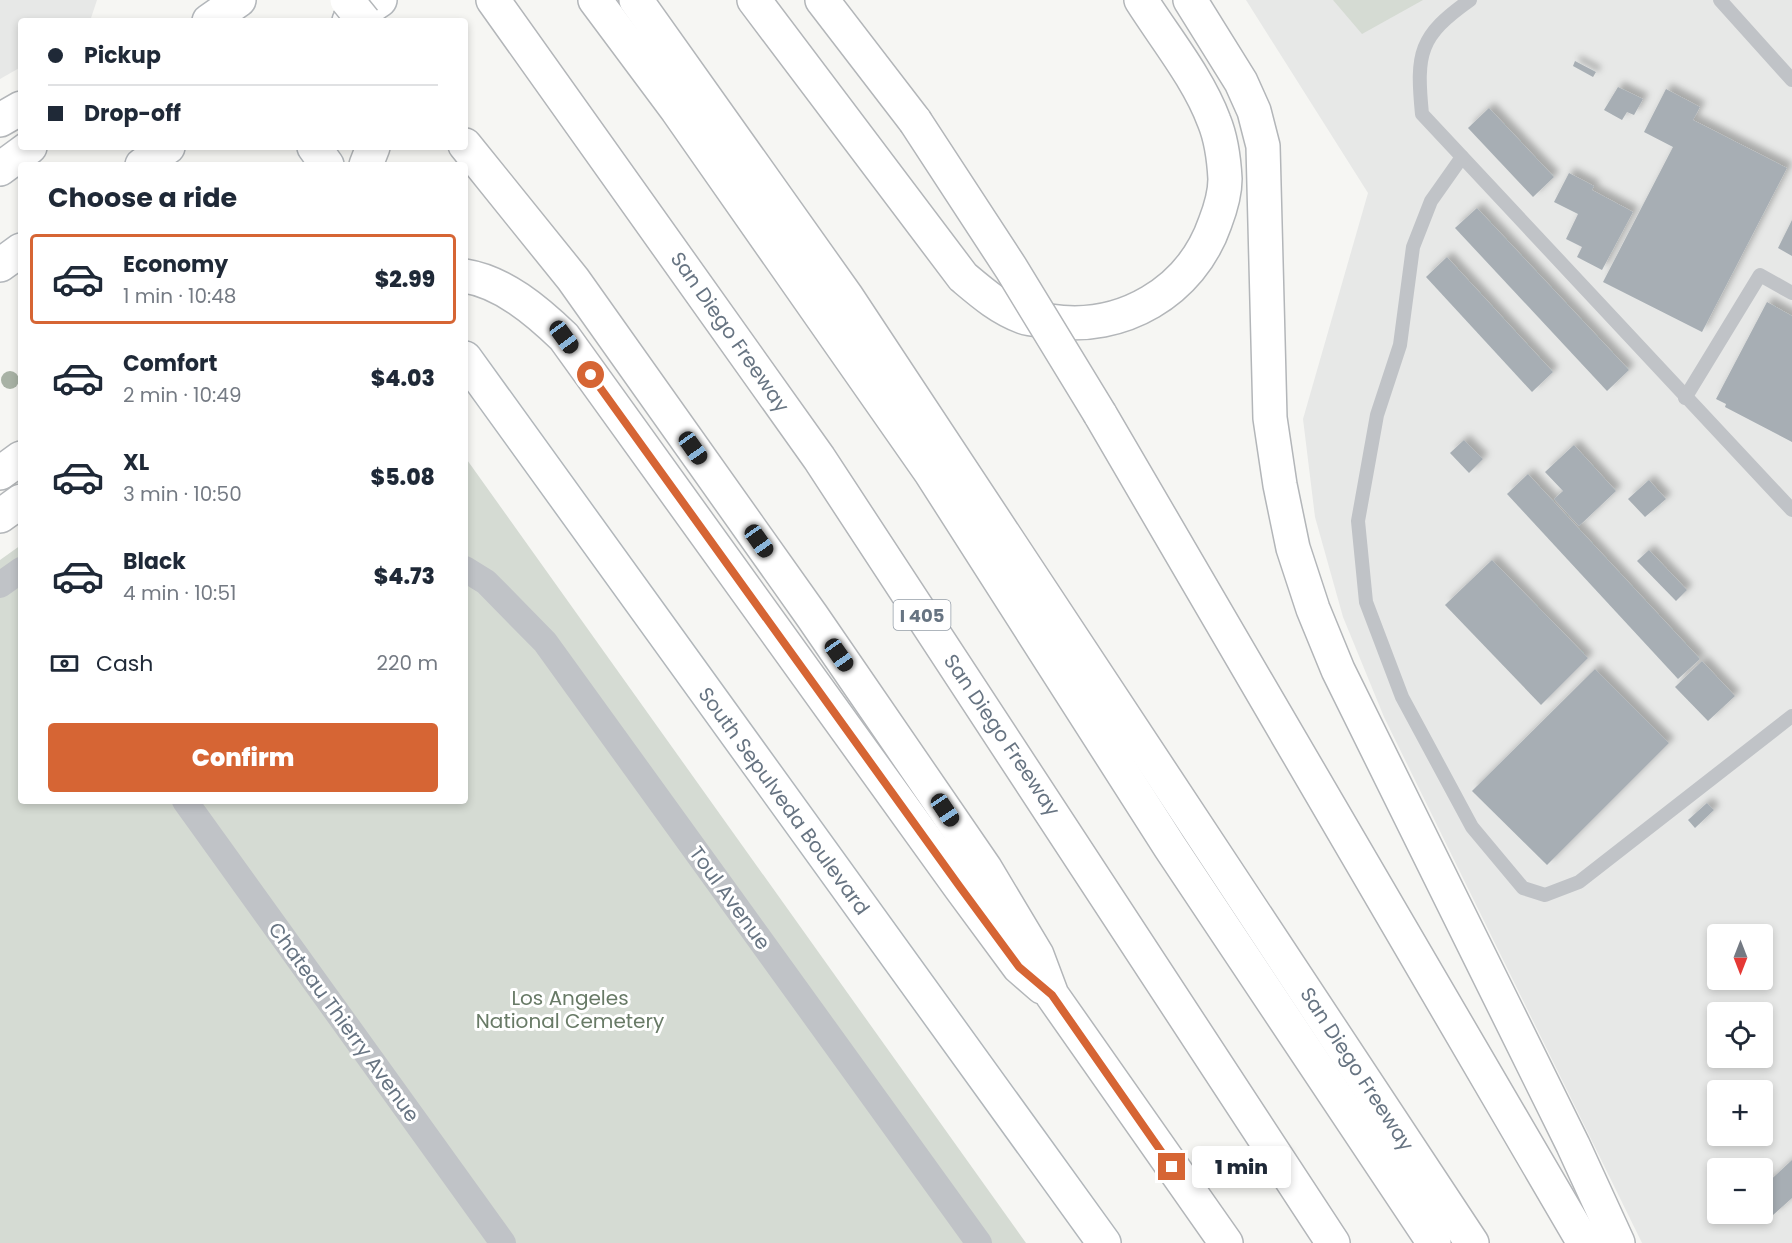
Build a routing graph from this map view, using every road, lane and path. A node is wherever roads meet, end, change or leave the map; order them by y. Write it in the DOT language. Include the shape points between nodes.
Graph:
graph roads {
  1 [pos="347,0"];
  2 [pos="366,0"];
  3 [pos="380,0"];
  4 [pos="493,0"];
  5 [pos="595,0"];
  6 [pos="636,0"];
  7 [pos="754,0"];
  8 [pos="822,0"];
  9 [pos="1141,0"];
  10 [pos="1190,0"];
  11 [pos="1470,0"];
  12 [pos="1720,0"];
  13 [pos="353,18"];
  14 [pos="362,18"];
  15 [pos="370,18"];
  16 [pos="1792,80"];
  17 [pos="18,110"];
  18 [pos="0,120"];
  19 [pos="468,149"];
  20 [pos="26,150"];
  21 [pos="164,150"];
  22 [pos="1462,157"];
  23 [pos="146,162"];
  24 [pos="0,169"];
  25 [pos="18,252"];
  26 [pos="0,265"];
  27 [pos="468,277"];
  28 [pos="1792,293"];
  29 [pos="468,362"];
  30 [pos="1685,398"];
  31 [pos="18,460"];
  32 [pos="0,473"];
  33 [pos="18,503"];
  34 [pos="1792,510"];
  35 [pos="0,516"];
  36 [pos="468,570"];
  37 [pos="1792,716"];
  38 [pos="187,804"];
  39 [pos="1052,995"];
  40 [pos="503,1243"];
  41 [pos="979,1243"];
  42 [pos="1104,1243"];
  43 [pos="1226,1243"];
  44 [pos="1333,1243"];
  45 [pos="1434,1243"];
  46 [pos="1472,1243"];
  47 [pos="1584,1243"];
  48 [pos="1618,1243"];
  1 -- 14 [label="main road, bridge"];
  2 -- 15 [label="main road"];
  3 -- 13 [label="main road"];
  4 -- 44 [label="main road, San Diego Freeway / I 405" via="819,458"];
  5 -- 45 [label="main road" via="677,110 931,473 1177,857"];
  6 -- 46 [label="main road, San Diego Freeway" via="847,297"];
  7 -- 9 [label="main road" via="963,277 995,304 1024,317 1071,324 1102,321 1139,309 1169,291 1191,270 1209,241 1219,213 1225,182 1214,121"];
  8 -- 47 [label="main road, bridge" via="915,121 1011,268"];
  10 -- 48 [label="main road" via="1241,82 1263,146 1270,418 1293,548 1313,609 1338,670"];
  11 -- 22 [label="lane" via="1441,21 1425,45 1418,72 1422,114"];
  12 -- 16 [label="lane"];
  17 -- 18 [label="main road"];
  19 -- 39 [label="main road" via="573,279 812,616 985,868 1036,955"];
  20 -- 24 [label="main road"];
  21 -- 23 [label="main road"];
  22 -- 30 [label="lane"];
  22 -- 37 [label="lane" via="1431,201 1413,247 1400,345 1377,415 1358,521 1366,602 1402,697 1472,827 1523,888 1545,895 1579,882"];
  25 -- 26 [label="main road"];
  27 -- 39 [label="main road" via="519,299 564,337 967,897 1019,967"];
  28 -- 30 [label="lane" via="1760,274"];
  29 -- 42 [label="main road, South Sepulveda Boulevard"];
  30 -- 34 [label="lane"];
  31 -- 32 [label="main road"];
  33 -- 35 [label="main road"];
  36 -- 41 [label="street, Toul Avenue" via="486,582 545,642"];
  38 -- 40 [label="street, Chateau Thierry Avenue"];
  39 -- 43 [label="main road"];
}
